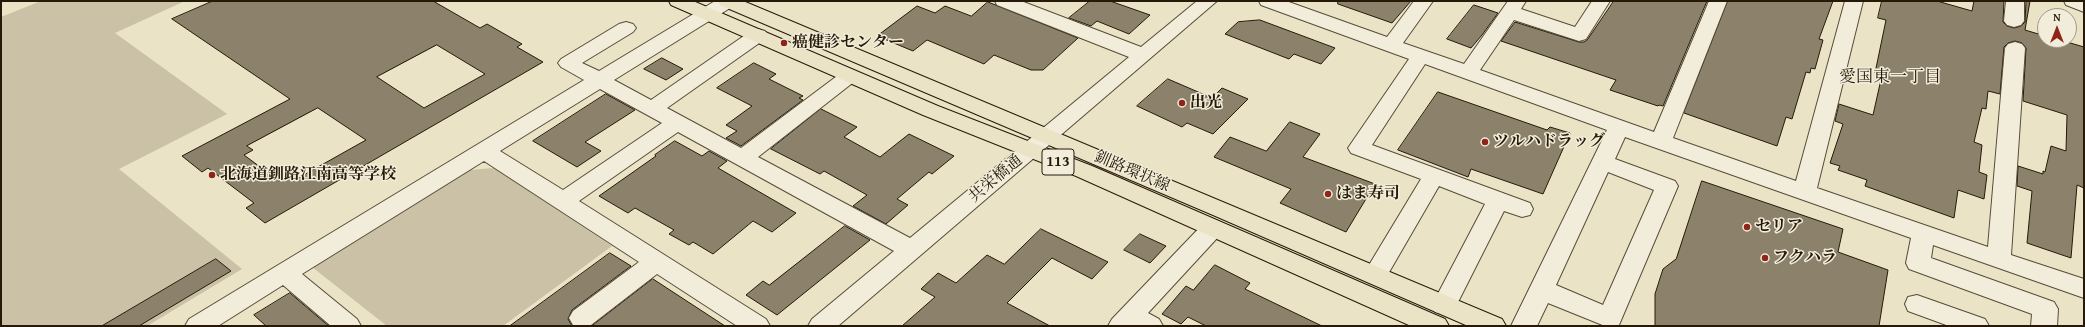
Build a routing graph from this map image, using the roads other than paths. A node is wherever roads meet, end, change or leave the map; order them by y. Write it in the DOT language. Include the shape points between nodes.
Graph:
graph roads {
  1 [pos="678,1"];
  2 [pos="728,1"];
  3 [pos="1006,1"];
  4 [pos="1208,1"];
  5 [pos="1268,1"];
  6 [pos="1424,1"];
  7 [pos="1601,1"];
  8 [pos="1718,1"];
  9 [pos="1854,1"];
  10 [pos="2016,1"];
  11 [pos="2073,1"];
  12 [pos="1513,6"];
  13 [pos="2084,6"];
  14 [pos="706,14"];
  15 [pos="2014,21"];
  16 [pos="626,28"];
  17 [pos="758,35"];
  18 [pos="1390,46"];
  19 [pos="2015,48"];
  20 [pos="1143,55"];
  21 [pos="1421,56"];
  22 [pos="1468,73"];
  23 [pos="848,77"];
  24 [pos="601,81"];
  25 [pos="652,108"];
  26 [pos="677,122"];
  27 [pos="1619,127"];
  28 [pos="1047,136"];
  29 [pos="1661,142"];
  30 [pos="485,151"];
  31 [pos="1029,151"];
  32 [pos="742,158"];
  33 [pos="1602,162"];
  34 [pos="1434,176"];
  35 [pos="1805,191"];
  36 [pos="1498,200"];
  37 [pos="564,201"];
  38 [pos="1522,209"];
  39 [pos="1212,229"];
  40 [pos="1924,233"];
  41 [pos="912,250"];
  42 [pos="1999,260"];
  43 [pos="657,261"];
  44 [pos="285,273"];
  45 [pos="1375,276"];
  46 [pos="2084,289"];
  47 [pos="1542,290"];
  48 [pos="1917,304"];
  49 [pos="1440,315"];
  50 [pos="582,318"];
  51 [pos="227,319"];
  52 [pos="1134,323"];
  53 [pos="198,326"];
  54 [pos="348,326"];
  55 [pos="757,326"];
  56 [pos="821,326"];
  57 [pos="1493,326"];
  58 [pos="1524,326"];
  59 [pos="1976,326"];
  60 [pos="2044,326"];
  1 -- 14 [label="main road, 釧路環状線 / 113"];
  2 -- 14 [label="street"];
  2 -- 28 [label="main road, 釧路環状線 / 113"];
  3 -- 20 [label="street"];
  4 -- 20 [label="street, 共栄橋通"];
  5 -- 18 [label="street"];
  6 -- 18 [label="street"];
  7 -- 12 [label="street" via="1579,35"];
  8 -- 29 [label="street"];
  9 -- 35 [label="street"];
  10 -- 15 [label="street"];
  11 -- 13 [label="street"];
  12 -- 22 [label="street"];
  14 -- 17 [label="main road, 釧路環状線 / 113"];
  14 -- 24 [label="street"];
  16 -- 24 [label="street" via="568,63"];
  17 -- 23 [label="main road, 釧路環状線 / 113"];
  17 -- 25 [label="street"];
  18 -- 21 [label="street"];
  19 -- 42 [label="street"];
  20 -- 28 [label="street, 共栄橋通"];
  21 -- 22 [label="street"];
  21 -- 34 [label="street" via="1359,148"];
  22 -- 27 [label="street"];
  23 -- 31 [label="main road, 釧路環状線 / 113"];
  23 -- 32 [label="street"];
  24 -- 25 [label="street"];
  24 -- 30 [label="street"];
  25 -- 26 [label="street"];
  26 -- 32 [label="street"];
  26 -- 37 [label="street"];
  27 -- 29 [label="street"];
  27 -- 33 [label="street"];
  28 -- 31 [label="street, 共栄橋通"];
  28 -- 45 [label="main road, 釧路環状線 / 113"];
  29 -- 35 [label="street"];
  30 -- 37 [label="street"];
  30 -- 44 [label="street"];
  31 -- 39 [label="main road, 釧路環状線 / 113" via="1084,171"];
  31 -- 41 [label="street, 共栄橋通"];
  32 -- 41 [label="street"];
  33 -- 47 [label="street"];
  33 -- 47 [label="street" via="1667,186 1610,318"];
  34 -- 36 [label="street"];
  34 -- 45 [label="street"];
  35 -- 40 [label="street"];
  36 -- 38 [label="street"];
  36 -- 49 [label="street"];
  37 -- 43 [label="street"];
  39 -- 49 [label="main road, 釧路環状線 / 113"];
  39 -- 52 [label="street"];
  40 -- 42 [label="street"];
  40 -- 60 [label="street" via="1918,263 2045,309"];
  41 -- 56 [label="street, 共栄橋通"];
  42 -- 46 [label="street"];
  43 -- 50 [label="street"];
  43 -- 55 [label="street"];
  44 -- 51 [label="street"];
  44 -- 54 [label="street"];
  45 -- 49 [label="main road, 釧路環状線 / 113"];
  47 -- 58 [label="street"];
  48 -- 59 [label="street"];
  49 -- 57 [label="main road, 釧路環状線 / 113"];
  51 -- 53 [label="street"];
}
